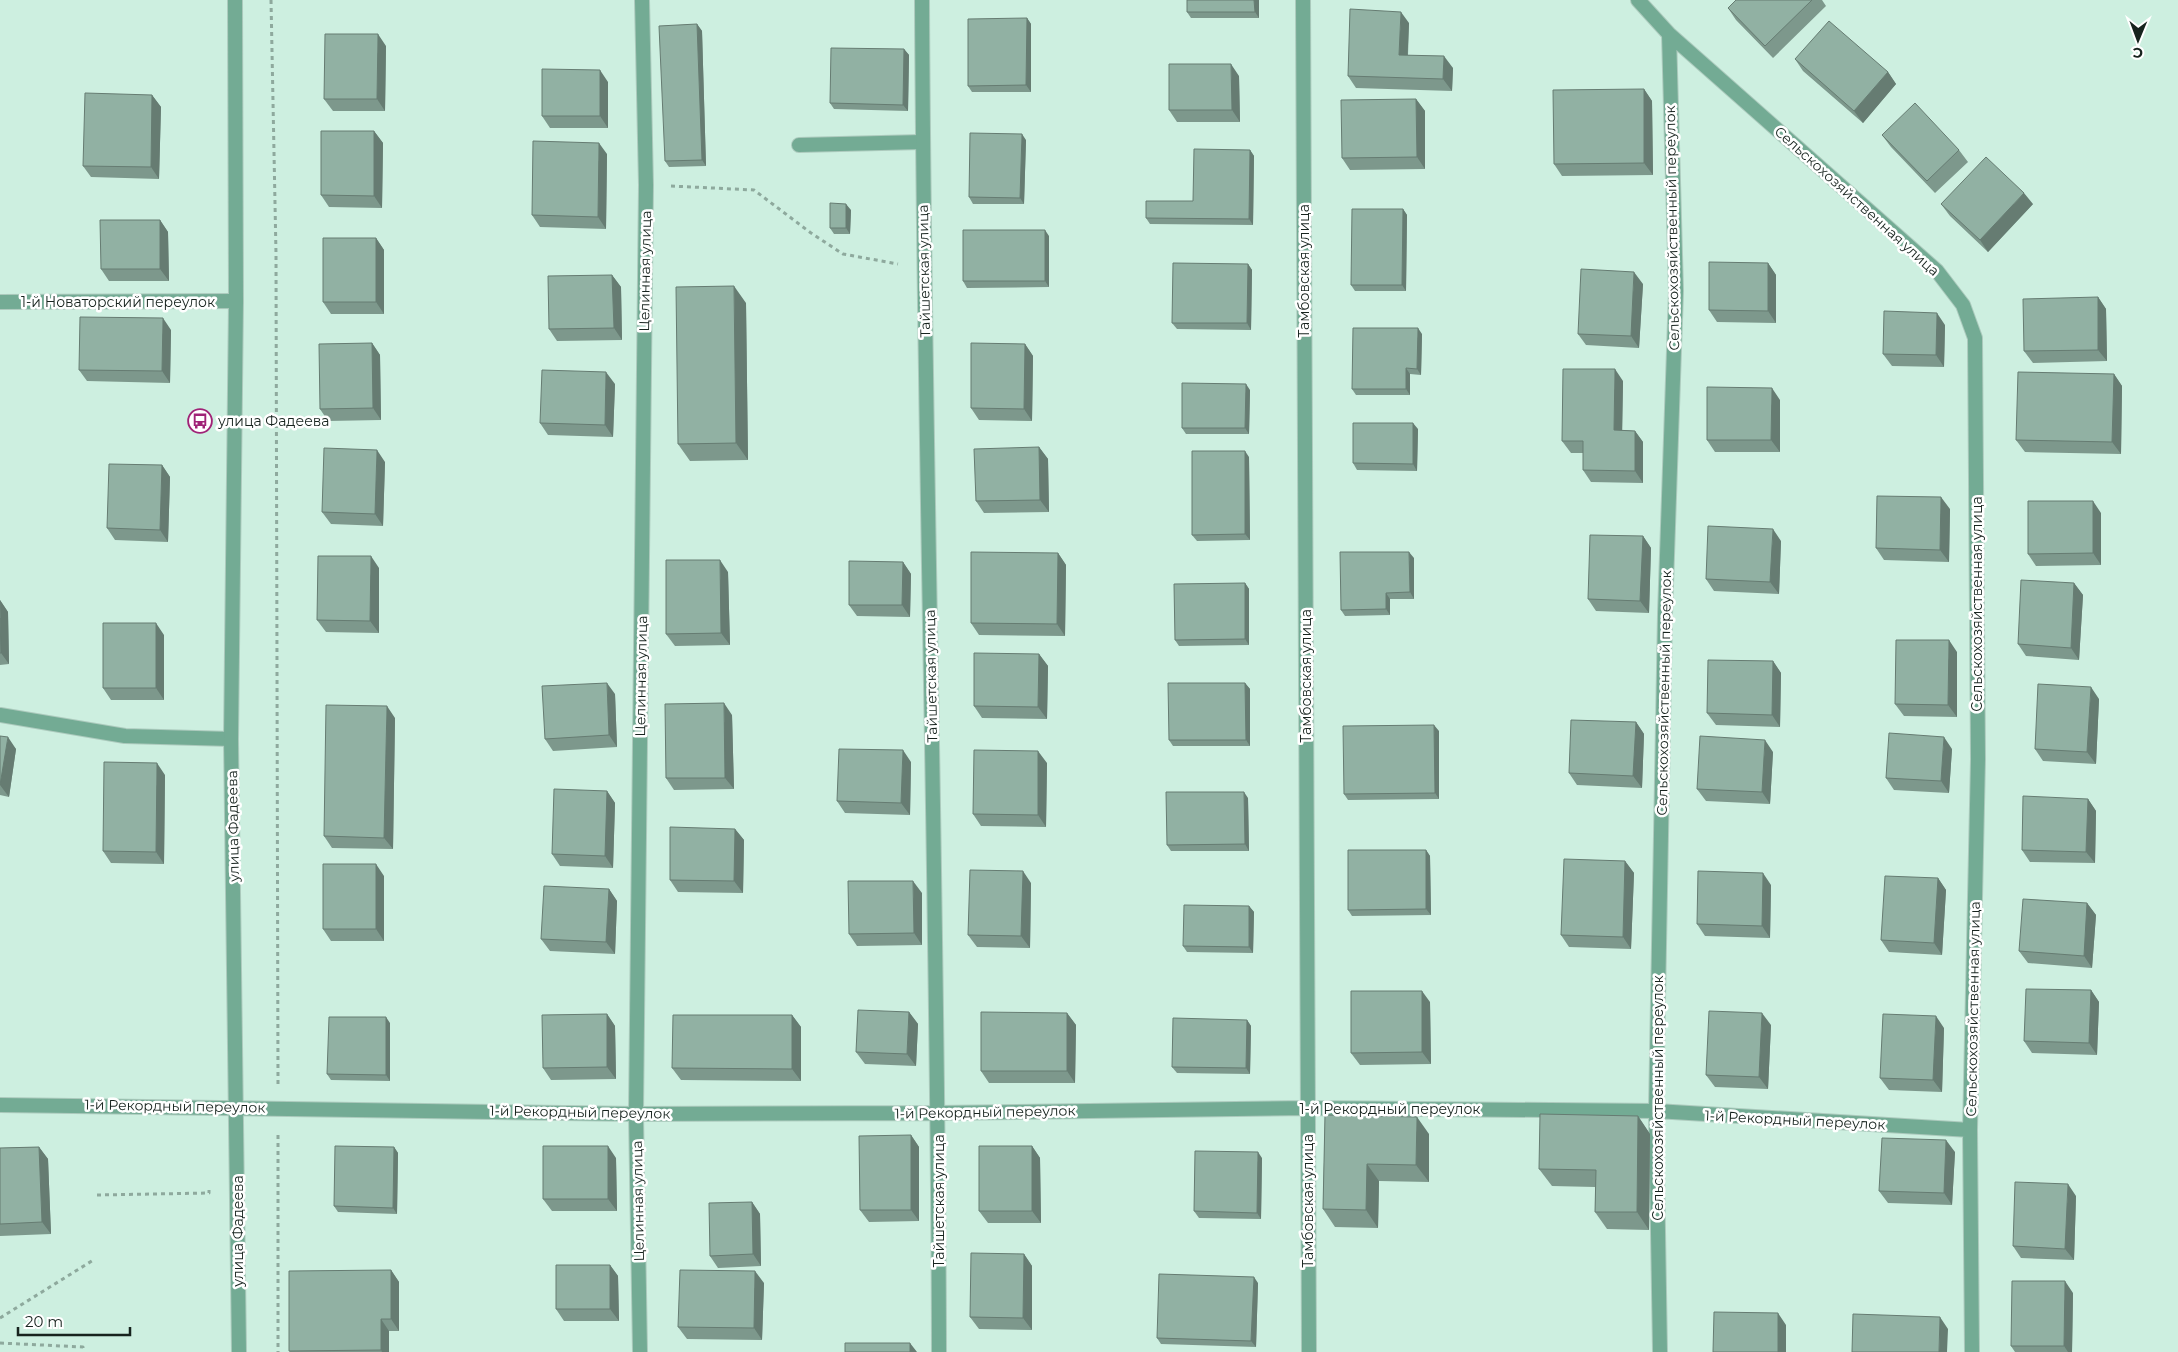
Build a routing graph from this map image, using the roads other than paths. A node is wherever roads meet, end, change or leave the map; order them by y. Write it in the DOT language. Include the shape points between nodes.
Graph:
graph roads {
  1 [pos="235,0"];
  2 [pos="642,0"];
  3 [pos="922,0"];
  4 [pos="1303,0"];
  5 [pos="1638,0"];
  6 [pos="1669,34"];
  7 [pos="922,142"];
  8 [pos="799,145"];
  9 [pos="236,301"];
  10 [pos="0,302"];
  11 [pos="0,715"];
  12 [pos="231,739"];
  13 [pos="0,1105"];
  14 [pos="237,1107"];
  15 [pos="1307,1108"];
  16 [pos="1656,1111"];
  17 [pos="938,1113"];
  18 [pos="636,1114"];
  19 [pos="1970,1130"];
  20 [pos="239,1352"];
  21 [pos="640,1352"];
  22 [pos="939,1352"];
  23 [pos="1309,1352"];
  24 [pos="1660,1352"];
  25 [pos="1972,1352"];
  1 -- 9 [label="street, улица Фадеева"];
  2 -- 18 [label="street, Целинная улица" via="646,185"];
  3 -- 7 [label="street, Тайшетская улица"];
  4 -- 15 [label="street, Тамбовская улица"];
  5 -- 6 [label="street, Сельскохозяйственная улица"];
  6 -- 16 [label="street, Сельскохозяйственный переулок" via="1676,290 1665,614"];
  6 -- 19 [label="street, Сельскохозяйственная улица" via="1937,271 1963,305 1975,338 1978,759"];
  7 -- 8 [label="street"];
  7 -- 17 [label="street, Тайшетская улица"];
  9 -- 10 [label="street, 1-й Новаторский переулок"];
  9 -- 12 [label="street, улица Фадеева"];
  11 -- 12 [label="street" via="125,736"];
  12 -- 14 [label="street, улица Фадеева"];
  13 -- 14 [label="street, 1-й Рекордный переулок"];
  14 -- 18 [label="street, 1-й Рекордный переулок"];
  14 -- 20 [label="street, улица Фадеева"];
  15 -- 16 [label="street, 1-й Рекордный переулок"];
  15 -- 17 [label="street, 1-й Рекордный переулок"];
  15 -- 23 [label="street, Тамбовская улица"];
  16 -- 19 [label="street, 1-й Рекордный переулок"];
  16 -- 24 [label="street, Сельскохозяйственный переулок"];
  17 -- 18 [label="street, 1-й Рекордный переулок"];
  17 -- 22 [label="street, Тайшетская улица"];
  18 -- 21 [label="street, Целинная улица"];
  19 -- 25 [label="street, Сельскохозяйственная улица"];
}
